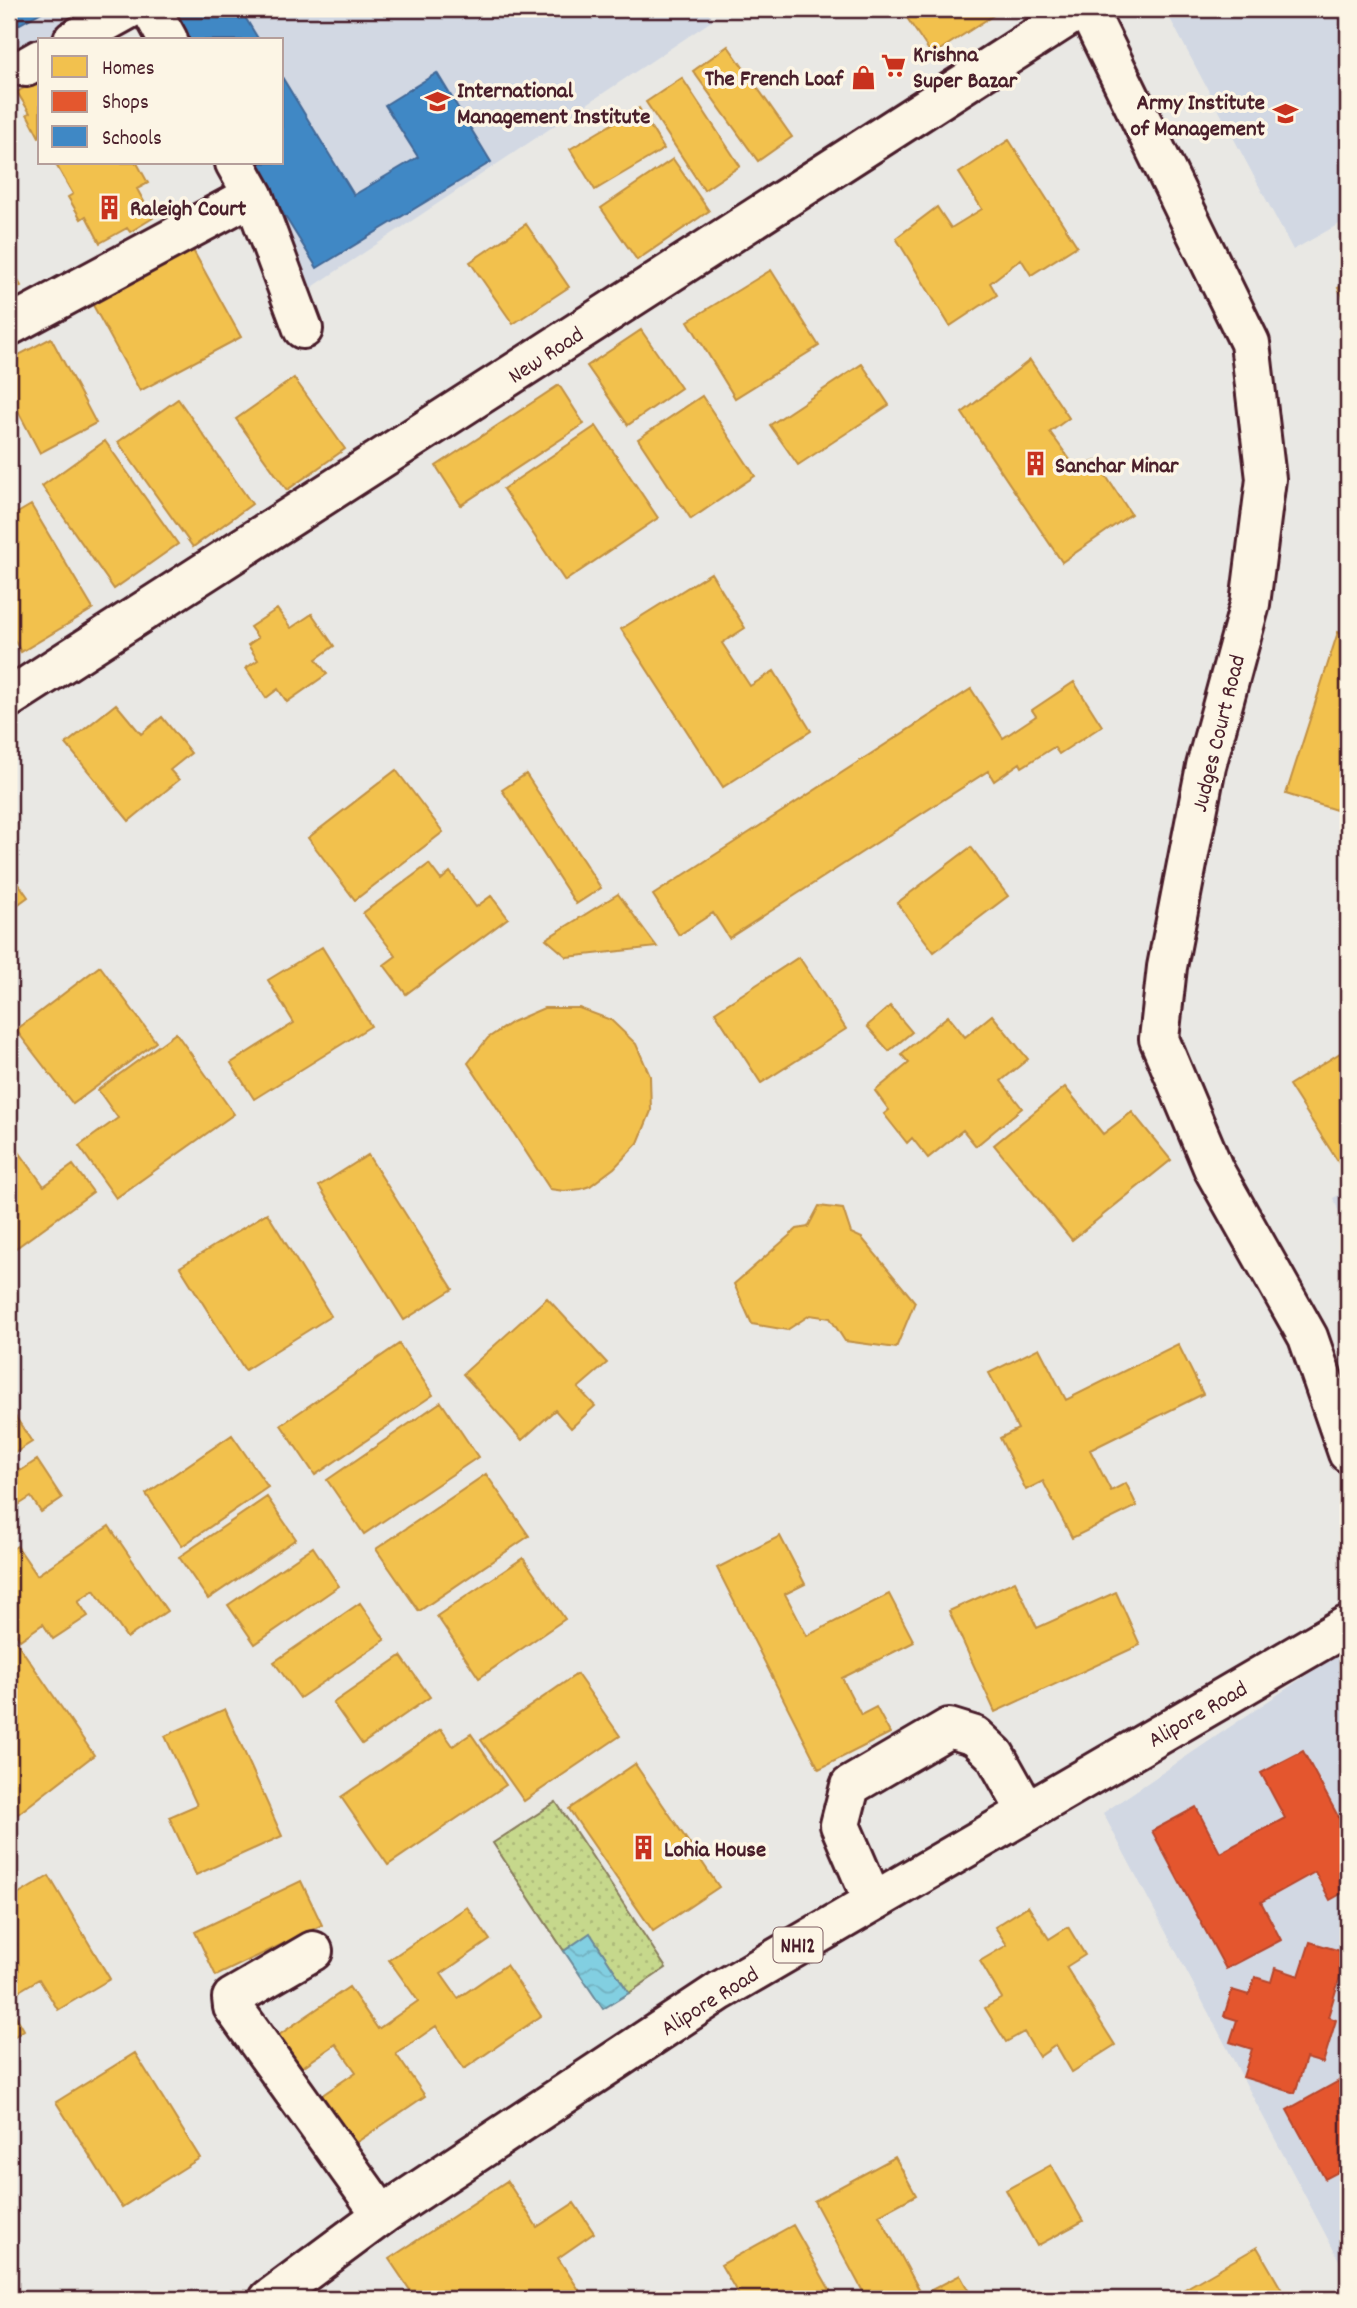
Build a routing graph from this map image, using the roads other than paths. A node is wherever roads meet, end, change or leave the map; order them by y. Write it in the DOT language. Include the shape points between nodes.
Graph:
graph roads {
  1 [pos="129,9"];
  2 [pos="151,9"];
  3 [pos="1080,9"];
  4 [pos="1087,9"];
  5 [pos="77,38"];
  6 [pos="167,38"];
  7 [pos="244,179"];
  8 [pos="9,326"];
  9 [pos="303,329"];
  10 [pos="9,698"];
  11 [pos="1308,1338"];
  12 [pos="1348,1401"];
  13 [pos="1348,1453"];
  14 [pos="1348,1625"];
  15 [pos="1027,1812"];
  16 [pos="876,1900"];
  17 [pos="313,1951"];
  18 [pos="382,2215"];
  19 [pos="269,2299"];
  1 -- 5 [label="main road"];
  2 -- 6 [label="main road"];
  3 -- 10 [label="main road, New Road"];
  4 -- 11 [label="main road, Judges Court Road" via="1250,343 1266,479 1250,604 1206,765 1167,967 1158,1039 1214,1170"];
  7 -- 8 [label="main road"];
  7 -- 9 [label="main road"];
  11 -- 12 [label="main road"];
  11 -- 13 [label="main road, Judges Court Road"];
  14 -- 15 [label="main road, Alipore Road / NH12"];
  15 -- 16 [label="main road, Alipore Road / NH12"];
  15 -- 16 [label="main road" via="995,1755 975,1736 949,1728 938,1734 850,1786 840,1825"];
  16 -- 18 [label="main road, Alipore Road / NH12" via="720,1991"];
  17 -- 18 [label="main road" via="232,1998 233,2007"];
  18 -- 19 [label="main road, Alipore Road / NH12"];
}
